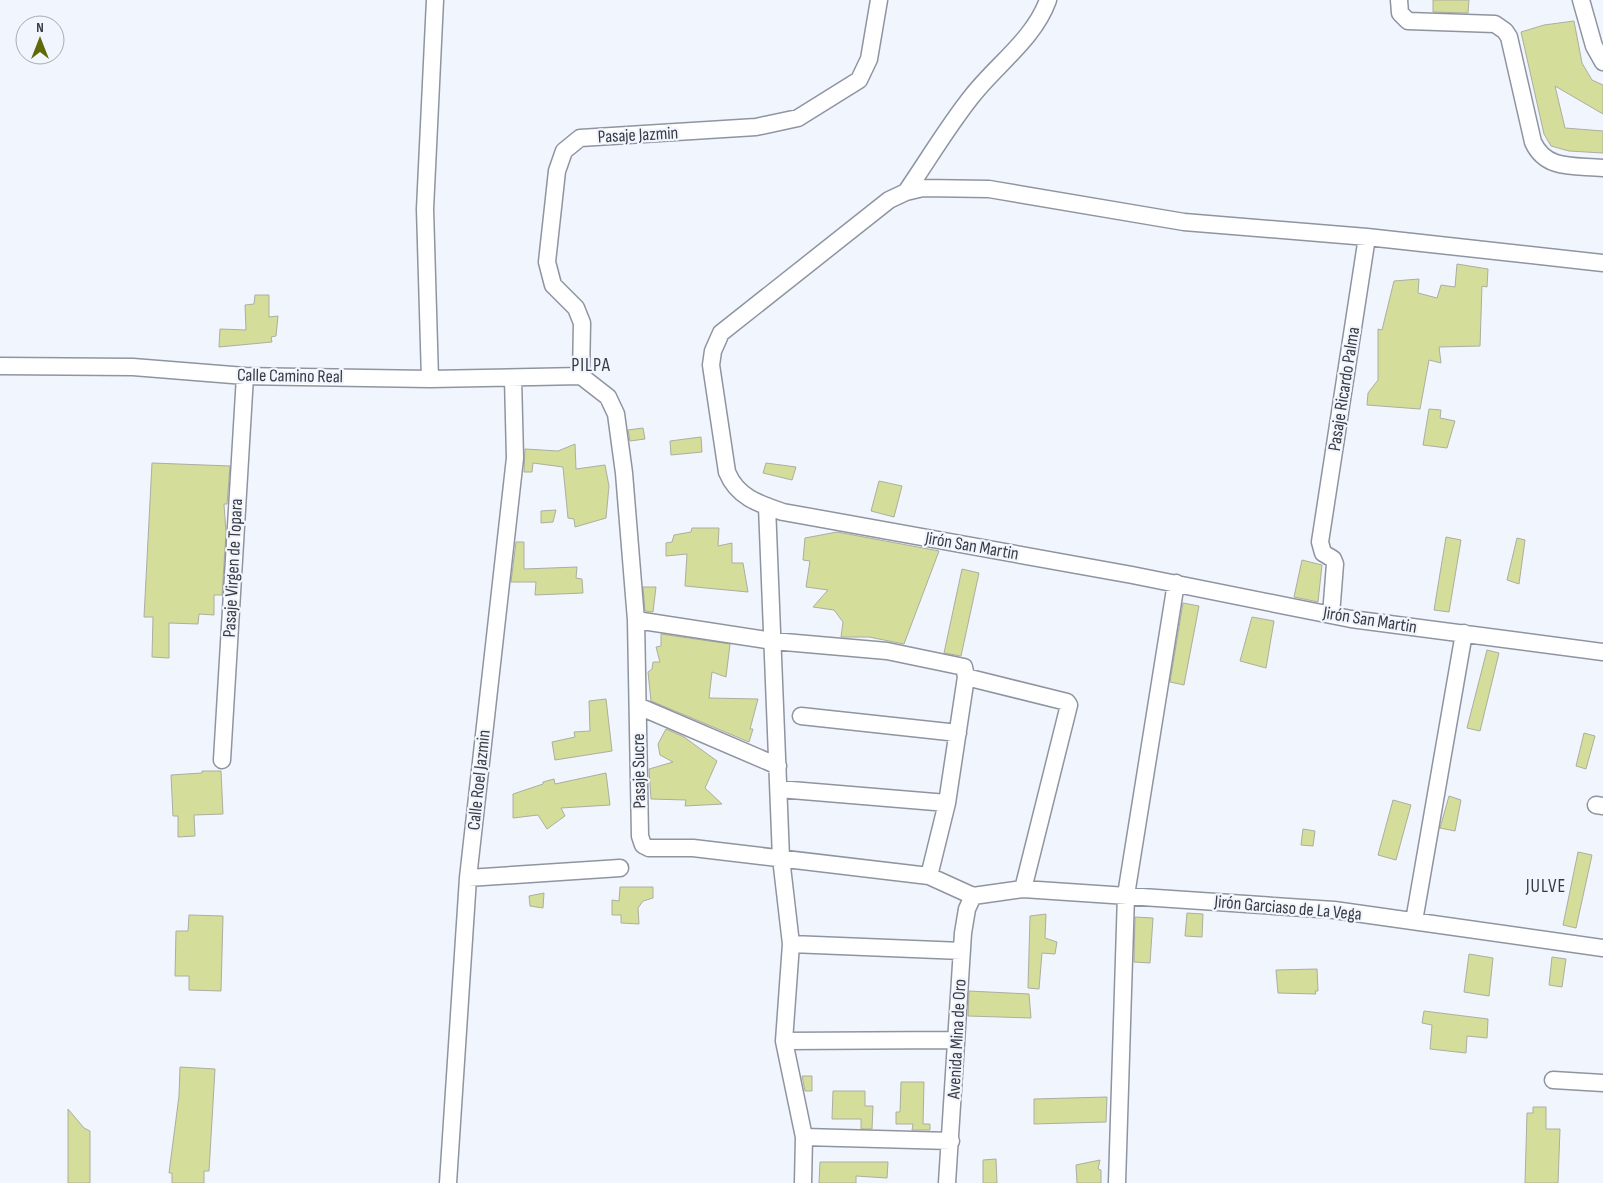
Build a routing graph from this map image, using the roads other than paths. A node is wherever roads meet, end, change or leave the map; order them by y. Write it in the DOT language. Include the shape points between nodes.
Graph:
graph roads {
  1 [pos="435,0"];
  2 [pos="879,0"];
  3 [pos="1048,0"];
  4 [pos="1399,0"];
  5 [pos="1581,0"];
  6 [pos="1603,62"];
  7 [pos="1603,168"];
  8 [pos="906,192"];
  9 [pos="1367,237"];
  10 [pos="1603,264"];
  11 [pos="0,366"];
  12 [pos="245,376"];
  13 [pos="581,376"];
  14 [pos="513,378"];
  15 [pos="430,379"];
  16 [pos="767,506"];
  17 [pos="1176,583"];
  18 [pos="1331,615"];
  19 [pos="636,620"];
  20 [pos="1464,634"];
  21 [pos="773,641"];
  22 [pos="1603,652"];
  23 [pos="966,677"];
  24 [pos="638,706"];
  25 [pos="801,716"];
  26 [pos="958,733"];
  27 [pos="222,760"];
  28 [pos="778,766"];
  29 [pos="779,789"];
  30 [pos="947,804"];
  31 [pos="781,858"];
  32 [pos="620,868"];
  33 [pos="929,876"];
  34 [pos="468,878"];
  35 [pos="1023,888"];
  36 [pos="1126,895"];
  37 [pos="973,896"];
  38 [pos="1414,921"];
  39 [pos="791,944"];
  40 [pos="1603,948"];
  41 [pos="962,951"];
  42 [pos="955,1040"];
  43 [pos="784,1041"];
  44 [pos="1553,1080"];
  45 [pos="1603,1083"];
  46 [pos="804,1137"];
  47 [pos="951,1141"];
  48 [pos="448,1183"];
  49 [pos="804,1183"];
  50 [pos="947,1183"];
  51 [pos="1117,1183"];
  1 -- 15 [label="street" via="425,209"];
  2 -- 13 [label="street, Pasaje Jazmin" via="869,59 859,80 798,118 756,127 580,138 564,151 557,171 547,262 553,285 576,308 582,323"];
  3 -- 8 [label="street" via="1029,34 972,96"];
  4 -- 7 [label="street" via="1400,13 1408,21 1495,24 1502,28 1509,36 1537,151 1550,163"];
  5 -- 6 [label="street" via="1594,46"];
  8 -- 9 [label="street" via="923,188 989,189 1184,222"];
  8 -- 16 [label="street, Jirón San Martin" via="889,200 721,333 713,351 711,365 727,472 732,485 747,498"];
  9 -- 10 [label="street"];
  9 -- 18 [label="street, Pasaje Ricardo Palma" via="1320,542 1323,553 1335,564"];
  11 -- 12 [label="street, Calle Camino Real" via="133,367"];
  12 -- 15 [label="street, Calle Camino Real"];
  12 -- 27 [label="street, Pasaje Virgen de Topara"];
  13 -- 14 [label="street, Calle Camino Real"];
  13 -- 19 [label="street, Pasaje Sucre" via="608,397 616,414"];
  14 -- 15 [label="street, Calle Camino Real"];
  14 -- 34 [label="street, Calle Roel Jazmin" via="515,458"];
  16 -- 17 [label="street, Jirón San Martin" via="783,512"];
  16 -- 21 [label="street"];
  17 -- 18 [label="street, Jirón San Martin"];
  17 -- 36 [label="street"];
  18 -- 20 [label="street, Jirón San Martin"];
  19 -- 21 [label="street"];
  19 -- 24 [label="street, Pasaje Sucre"];
  20 -- 22 [label="street, Jirón San Martin"];
  20 -- 38 [label="street"];
  21 -- 23 [label="street" via="887,651 964,667"];
  21 -- 28 [label="street"];
  23 -- 26 [label="street"];
  23 -- 35 [label="street" via="1070,705"];
  24 -- 28 [label="street"];
  24 -- 31 [label="street, Pasaje Sucre" via="640,836 644,845 649,848 693,848"];
  25 -- 26 [label="street"];
  26 -- 30 [label="street"];
  28 -- 29 [label="street"];
  29 -- 30 [label="street"];
  29 -- 31 [label="street"];
  30 -- 33 [label="street"];
  31 -- 33 [label="street, Pasaje Sucre"];
  31 -- 39 [label="street"];
  32 -- 34 [label="street"];
  33 -- 37 [label="street, Pasaje Sucre"];
  34 -- 48 [label="street, Calle Roel Jazmin"];
  35 -- 36 [label="street, Jirón Garciaso de La Vega"];
  35 -- 37 [label="street, Jirón Garciaso de La Vega"];
  36 -- 38 [label="street, Jirón Garciaso de La Vega" via="1334,910"];
  36 -- 51 [label="street"];
  37 -- 41 [label="street, Avenida Mina de Oro" via="967,909"];
  38 -- 40 [label="street, Jirón Garciaso de La Vega"];
  39 -- 41 [label="street"];
  39 -- 43 [label="street"];
  41 -- 42 [label="street, Avenida Mina de Oro"];
  42 -- 43 [label="street"];
  42 -- 47 [label="street, Avenida Mina de Oro"];
  43 -- 46 [label="street"];
  44 -- 45 [label="street"];
  46 -- 47 [label="street"];
  46 -- 49 [label="street"];
  47 -- 50 [label="street, Avenida Mina de Oro"];
}
